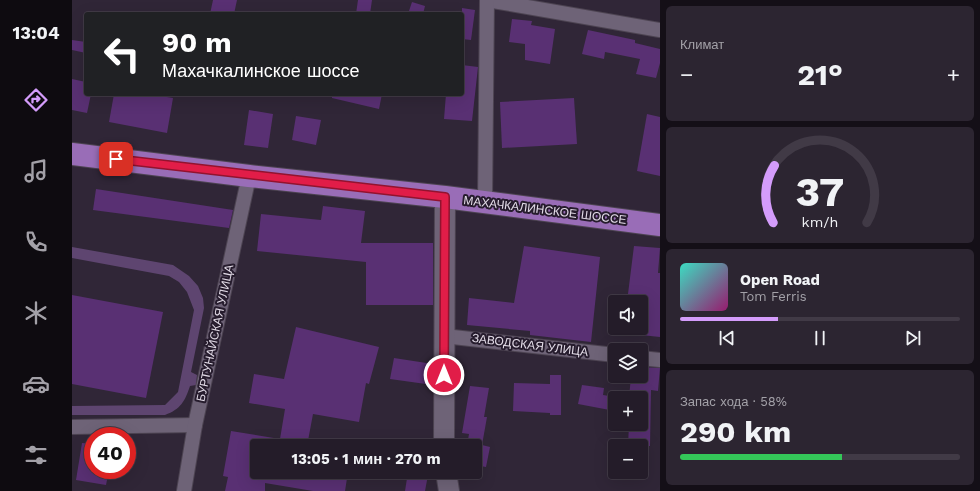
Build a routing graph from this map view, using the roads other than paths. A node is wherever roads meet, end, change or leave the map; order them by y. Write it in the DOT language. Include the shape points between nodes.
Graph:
graph roads {
  1 [pos="487,0"];
  2 [pos="660,30"];
  3 [pos="72,154"];
  4 [pos="249,176"];
  5 [pos="445,197"];
  6 [pos="485,203"];
  7 [pos="660,225"];
  8 [pos="444,336"];
  9 [pos="608,354"];
  10 [pos="648,359"];
  11 [pos="660,360"];
  12 [pos="195,425"];
  13 [pos="72,427"];
  14 [pos="444,439"];
  15 [pos="447,479"];
  16 [pos="184,491"];
  17 [pos="449,491"];
  1 -- 2 [label="street"];
  1 -- 6 [label="street"];
  3 -- 4 [label="highway, МАХАЧКАЛИНСКОЕ ШОССЕ"];
  4 -- 5 [label="highway, МАХАЧКАЛИНСКОЕ ШОССЕ"];
  4 -- 12 [label="street, БУРТУНАЙСКАЯ УЛИЦА"];
  5 -- 6 [label="highway, МАХАЧКАЛИНСКОЕ ШОССЕ"];
  5 -- 8 [label="street"];
  6 -- 7 [label="highway, МАХАЧКАЛИНСКОЕ ШОССЕ"];
  8 -- 9 [label="street, ЗАВОДСКАЯ УЛИЦА"];
  8 -- 14 [label="street"];
  10 -- 11 [label="street"];
  12 -- 13 [label="street"];
  12 -- 16 [label="street, БУРТУНАЙСКАЯ УЛИЦА"];
  15 -- 17 [label="street"];
}
